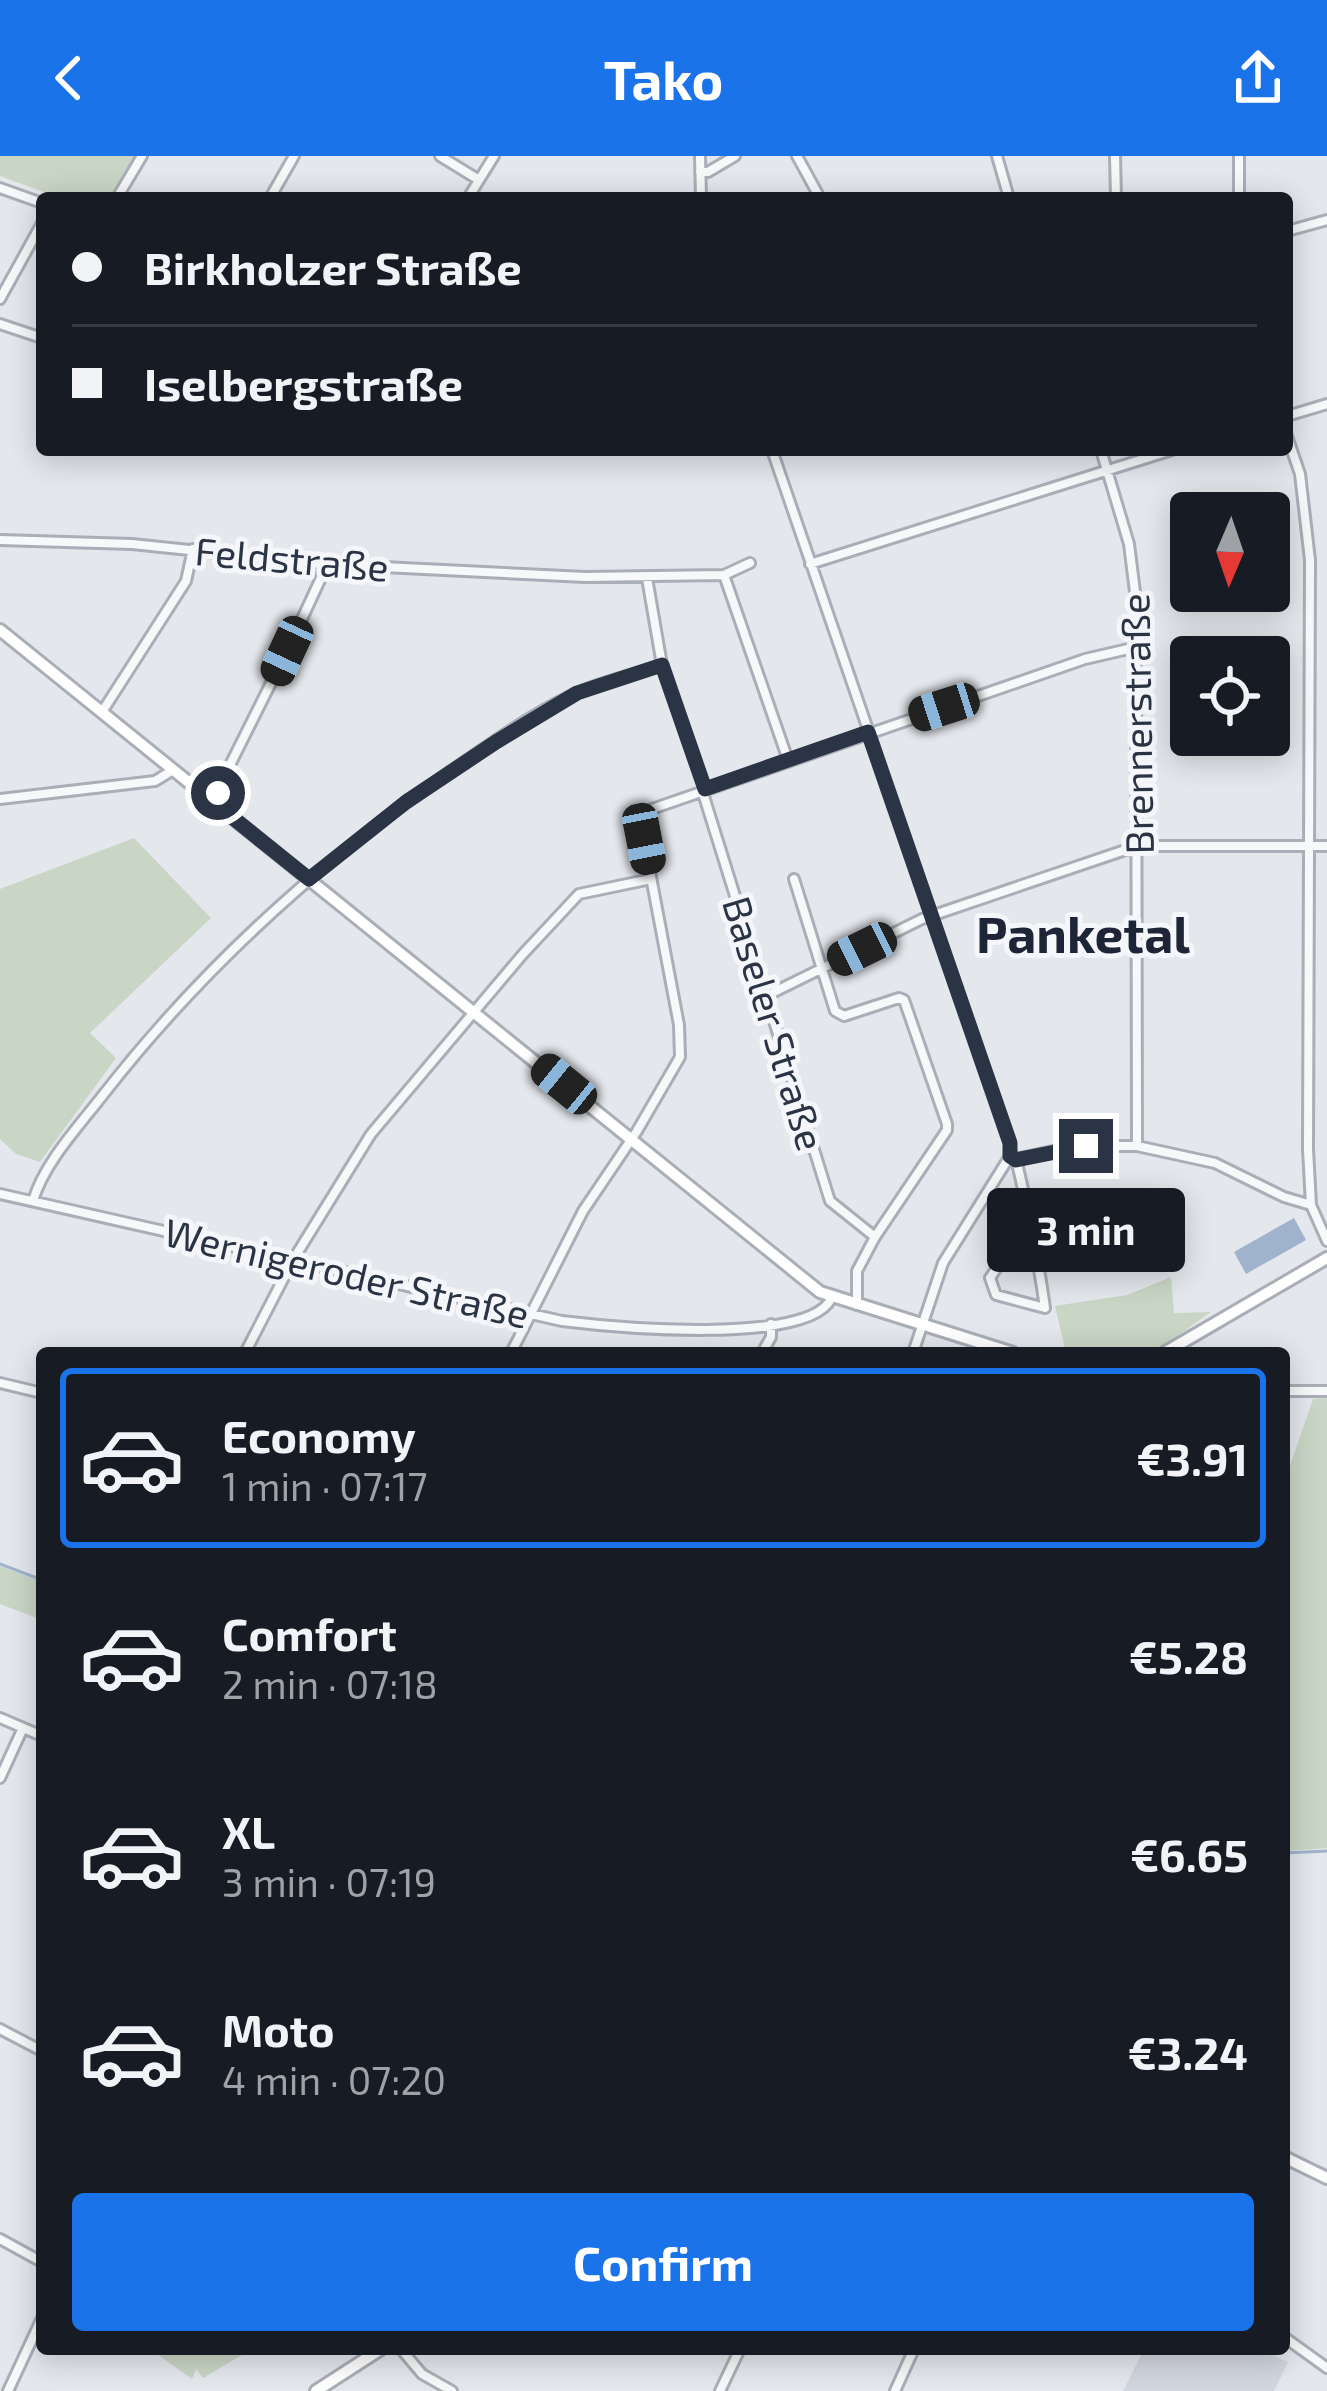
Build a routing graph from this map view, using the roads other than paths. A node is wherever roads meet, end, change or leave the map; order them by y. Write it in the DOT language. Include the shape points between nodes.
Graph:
graph roads {
  1 [pos="142,156"];
  2 [pos="294,156"];
  3 [pos="440,156"];
  4 [pos="494,156"];
  5 [pos="700,156"];
  6 [pos="735,156"];
  7 [pos="797,156"];
  8 [pos="998,156"];
  9 [pos="1115,156"];
  10 [pos="1239,156"];
  11 [pos="700,172"];
  12 [pos="479,180"];
  13 [pos="0,188"];
  14 [pos="121,192"];
  15 [pos="273,192"];
  16 [pos="472,192"];
  17 [pos="698,192"];
  18 [pos="817,192"];
  19 [pos="1007,192"];
  20 [pos="1116,192"];
  21 [pos="1239,192"];
  22 [pos="36,200"];
  23 [pos="1327,220"];
  24 [pos="1293,229"];
  25 [pos="36,234"];
  26 [pos="0,299"];
  27 [pos="0,324"];
  28 [pos="36,336"];
  29 [pos="1327,404"];
  30 [pos="1293,414"];
  31 [pos="1293,454"];
  32 [pos="774,456"];
  33 [pos="1103,456"];
  34 [pos="1153,456"];
  35 [pos="1108,470"];
  36 [pos="0,540"];
  37 [pos="193,549"];
  38 [pos="750,563"];
  39 [pos="322,564"];
  40 [pos="810,564"];
  41 [pos="724,575"];
  42 [pos="647,578"];
  43 [pos="0,630"];
  44 [pos="1136,647"];
  45 [pos="662,665"];
  46 [pos="102,712"];
  47 [pos="868,732"];
  48 [pos="788,760"];
  49 [pos="173,770"];
  50 [pos="703,790"];
  51 [pos="0,800"];
  52 [pos="212,801"];
  53 [pos="1137,846"];
  54 [pos="1310,846"];
  55 [pos="1327,846"];
  56 [pos="309,879"];
  57 [pos="651,879"];
  58 [pos="794,879"];
  59 [pos="932,916"];
  60 [pos="821,970"];
  61 [pos="766,996"];
  62 [pos="476,1013"];
  63 [pos="631,1137"];
  64 [pos="1137,1146"];
  65 [pos="1013,1158"];
  66 [pos="0,1193"];
  67 [pos="33,1202"];
  68 [pos="1311,1205"];
  69 [pos="1030,1218"];
  70 [pos="875,1237"];
  71 [pos="1327,1240"];
  72 [pos="1327,1258"];
  73 [pos="293,1260"];
  74 [pos="831,1299"];
  75 [pos="856,1307"];
  76 [pos="530,1314"];
  77 [pos="771,1324"];
  78 [pos="925,1327"];
  79 [pos="248,1347"];
  80 [pos="514,1347"];
  81 [pos="765,1347"];
  82 [pos="916,1347"];
  83 [pos="992,1347"];
  84 [pos="1174,1347"];
  85 [pos="0,1383"];
  86 [pos="1290,1391"];
  87 [pos="1327,1391"];
  88 [pos="36,1392"];
  89 [pos="0,1718"];
  90 [pos="23,1728"];
  91 [pos="36,1733"];
  92 [pos="0,1778"];
  93 [pos="0,2030"];
  94 [pos="36,2048"];
  95 [pos="1290,2160"];
  96 [pos="1327,2177"];
  97 [pos="0,2239"];
  98 [pos="36,2259"];
  99 [pos="36,2329"];
  100 [pos="1290,2341"];
  101 [pos="372,2355"];
  102 [pos="405,2355"];
  103 [pos="737,2355"];
  104 [pos="911,2355"];
  105 [pos="1327,2368"];
  106 [pos="4,2390"];
  107 [pos="447,2390"];
  108 [pos="316,2391"];
  109 [pos="720,2391"];
  110 [pos="895,2391"];
  1 -- 14 [label="street"];
  2 -- 15 [label="street"];
  3 -- 12 [label="street"];
  4 -- 12 [label="street"];
  5 -- 11 [label="street"];
  6 -- 11 [label="street"];
  7 -- 18 [label="street"];
  8 -- 19 [label="street"];
  9 -- 20 [label="street"];
  10 -- 21 [label="street"];
  11 -- 17 [label="street"];
  12 -- 16 [label="street"];
  13 -- 22 [label="street"];
  23 -- 24 [label="street"];
  25 -- 26 [label="street"];
  27 -- 28 [label="street"];
  29 -- 30 [label="street"];
  31 -- 54 [label="street" via="1310,560"];
  32 -- 40 [label="street"];
  33 -- 35 [label="street, Brennerstraße"];
  34 -- 35 [label="street"];
  35 -- 40 [label="street"];
  35 -- 44 [label="street, Brennerstraße" via="1132,563"];
  36 -- 37 [label="street, Feldstraße"];
  37 -- 39 [label="street, Feldstraße"];
  37 -- 46 [label="street" via="185,581"];
  38 -- 41 [label="street"];
  39 -- 42 [label="street, Feldstraße"];
  39 -- 52 [label="street"];
  40 -- 47 [label="street"];
  41 -- 42 [label="street, Feldstraße"];
  41 -- 48 [label="street"];
  42 -- 45 [label="street, Baseler Straße"];
  43 -- 46 [label="street"];
  44 -- 47 [label="street"];
  44 -- 53 [label="street, Brennerstraße"];
  45 -- 50 [label="street, Baseler Straße"];
  45 -- 56 [label="street" via="582,691 443,776"];
  46 -- 49 [label="street"];
  47 -- 48 [label="street"];
  47 -- 59 [label="street"];
  48 -- 50 [label="street"];
  49 -- 51 [label="street" via="155,781"];
  49 -- 52 [label="street"];
  50 -- 57 [label="street" via="644,818"];
  50 -- 61 [label="street, Baseler Straße"];
  52 -- 56 [label="street"];
  53 -- 54 [label="street"];
  53 -- 59 [label="street"];
  53 -- 64 [label="street, Brennerstraße"];
  54 -- 55 [label="street"];
  54 -- 68 [label="street"];
  56 -- 62 [label="street"];
  56 -- 67 [label="street" via="141,1047"];
  57 -- 62 [label="street" via="579,894"];
  57 -- 63 [label="street" via="681,1048"];
  58 -- 60 [label="street"];
  59 -- 60 [label="street"];
  59 -- 65 [label="street"];
  60 -- 61 [label="street"];
  60 -- 70 [label="street" via="838,1015 904,1000 947,1124"];
  61 -- 70 [label="street, Baseler Straße" via="830,1202"];
  62 -- 63 [label="street"];
  62 -- 73 [label="street" via="381,1120"];
  63 -- 74 [label="street"];
  63 -- 76 [label="street"];
  64 -- 65 [label="street"];
  64 -- 68 [label="street" via="1214,1163"];
  65 -- 69 [label="street"];
  65 -- 78 [label="street" via="943,1263"];
  66 -- 67 [label="street, Wernigeroder Straße"];
  67 -- 73 [label="street, Wernigeroder Straße"];
  68 -- 71 [label="street"];
  69 -- 69 [label="street" via="1036,1250 1045,1308 991,1287"];
  70 -- 75 [label="street" via="857,1270"];
  72 -- 84 [label="street"];
  73 -- 76 [label="street, Wernigeroder Straße"];
  73 -- 79 [label="street"];
  74 -- 75 [label="street"];
  74 -- 77 [label="street, Wernigeroder Straße" via="817,1314"];
  75 -- 78 [label="street"];
  76 -- 77 [label="street, Wernigeroder Straße" via="638,1329"];
  76 -- 80 [label="street"];
  77 -- 81 [label="street"];
  78 -- 82 [label="street"];
  78 -- 83 [label="street"];
  85 -- 88 [label="street"];
  86 -- 87 [label="street"];
  89 -- 90 [label="street"];
  90 -- 91 [label="street"];
  90 -- 92 [label="street"];
  93 -- 94 [label="street"];
  95 -- 96 [label="street"];
  97 -- 98 [label="street"];
  99 -- 106 [label="street"];
  100 -- 105 [label="street"];
  101 -- 108 [label="street"];
  102 -- 107 [label="street"];
  103 -- 109 [label="street"];
  104 -- 110 [label="street"];
}
